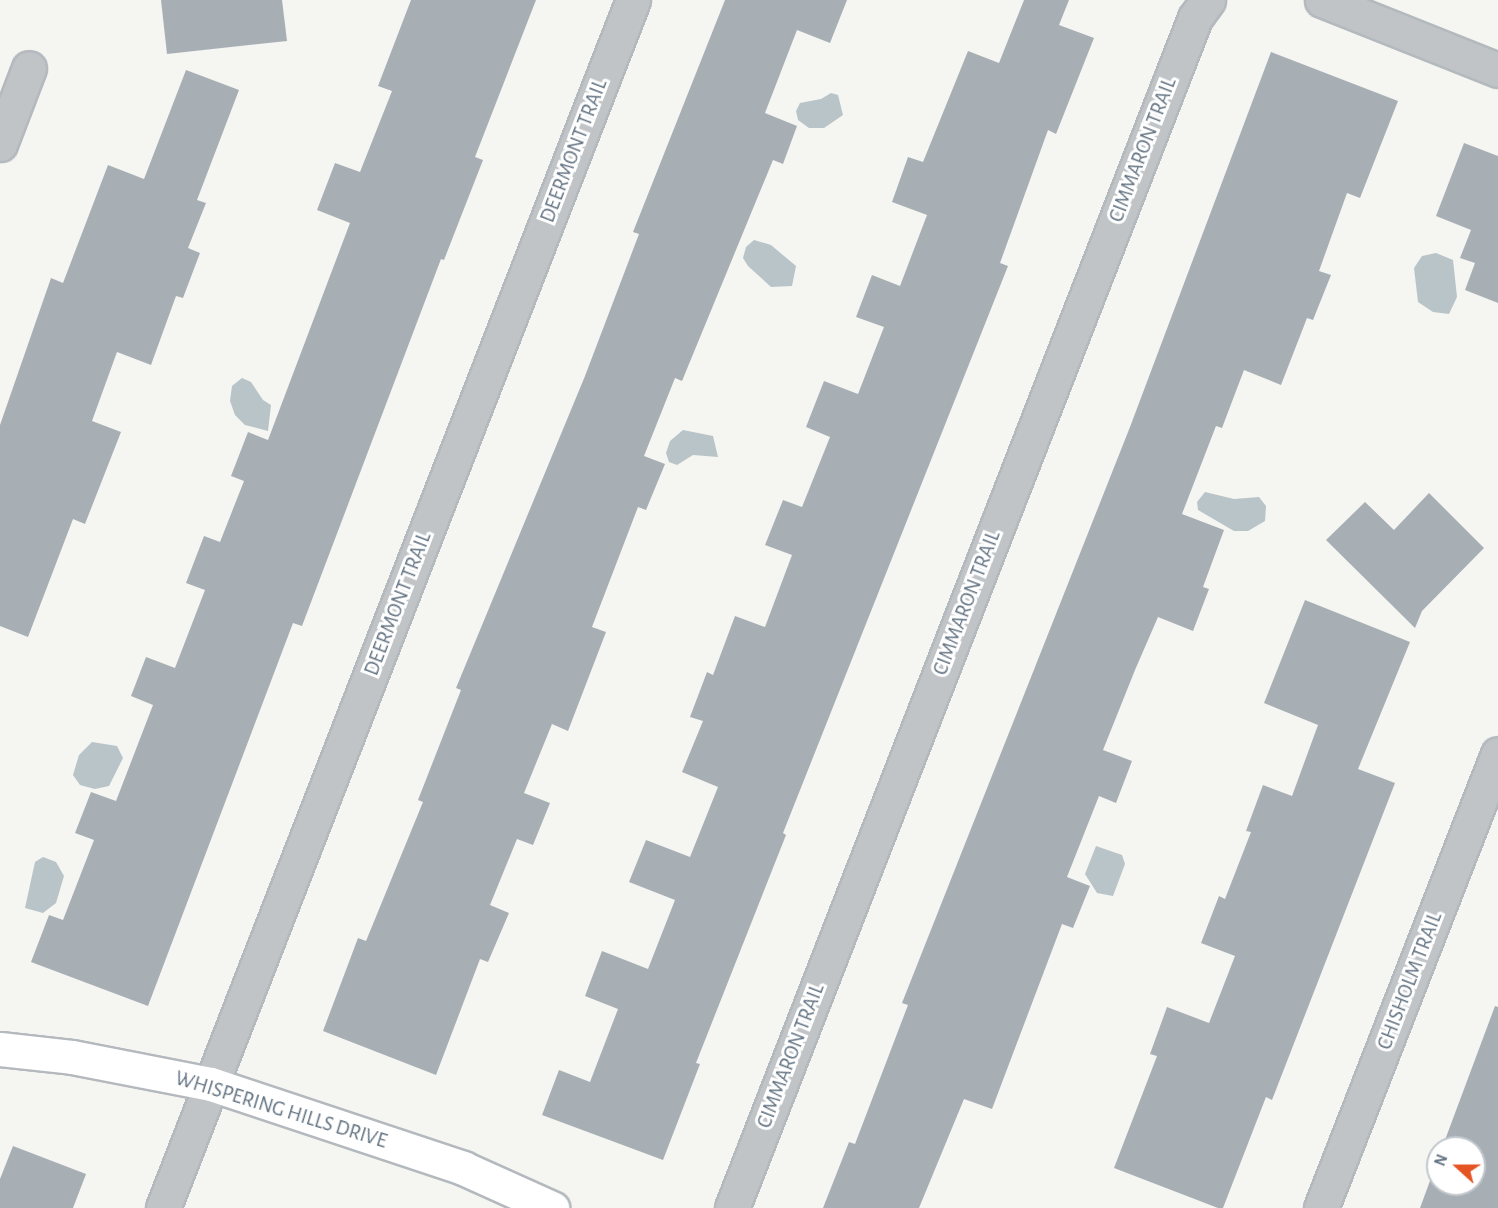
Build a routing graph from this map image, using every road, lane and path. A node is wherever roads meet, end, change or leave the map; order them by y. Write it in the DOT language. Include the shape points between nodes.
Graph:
graph roads {
  1 [pos="633,0"];
  2 [pos="1208,0"];
  3 [pos="1322,0"];
  4 [pos="29,68"];
  5 [pos="1498,70"];
  6 [pos="0,144"];
  7 [pos="1498,754"];
  8 [pos="0,1049"];
  9 [pos="211,1084"];
  10 [pos="163,1208"];
  11 [pos="552,1208"];
  12 [pos="732,1208"];
  13 [pos="1321,1208"];
  1 -- 9 [label="street, DEERMONT TRAIL"];
  2 -- 12 [label="street, CIMMARON TRAIL" via="1195,18"];
  3 -- 5 [label="street"];
  4 -- 6 [label="street"];
  7 -- 13 [label="street, CHISHOLM TRAIL"];
  8 -- 9 [label="street, WHISPERING HILLS DRIVE" via="72,1057"];
  9 -- 10 [label="street, DEERMONT TRAIL"];
  9 -- 11 [label="street, WHISPERING HILLS DRIVE" via="463,1168"];
}
